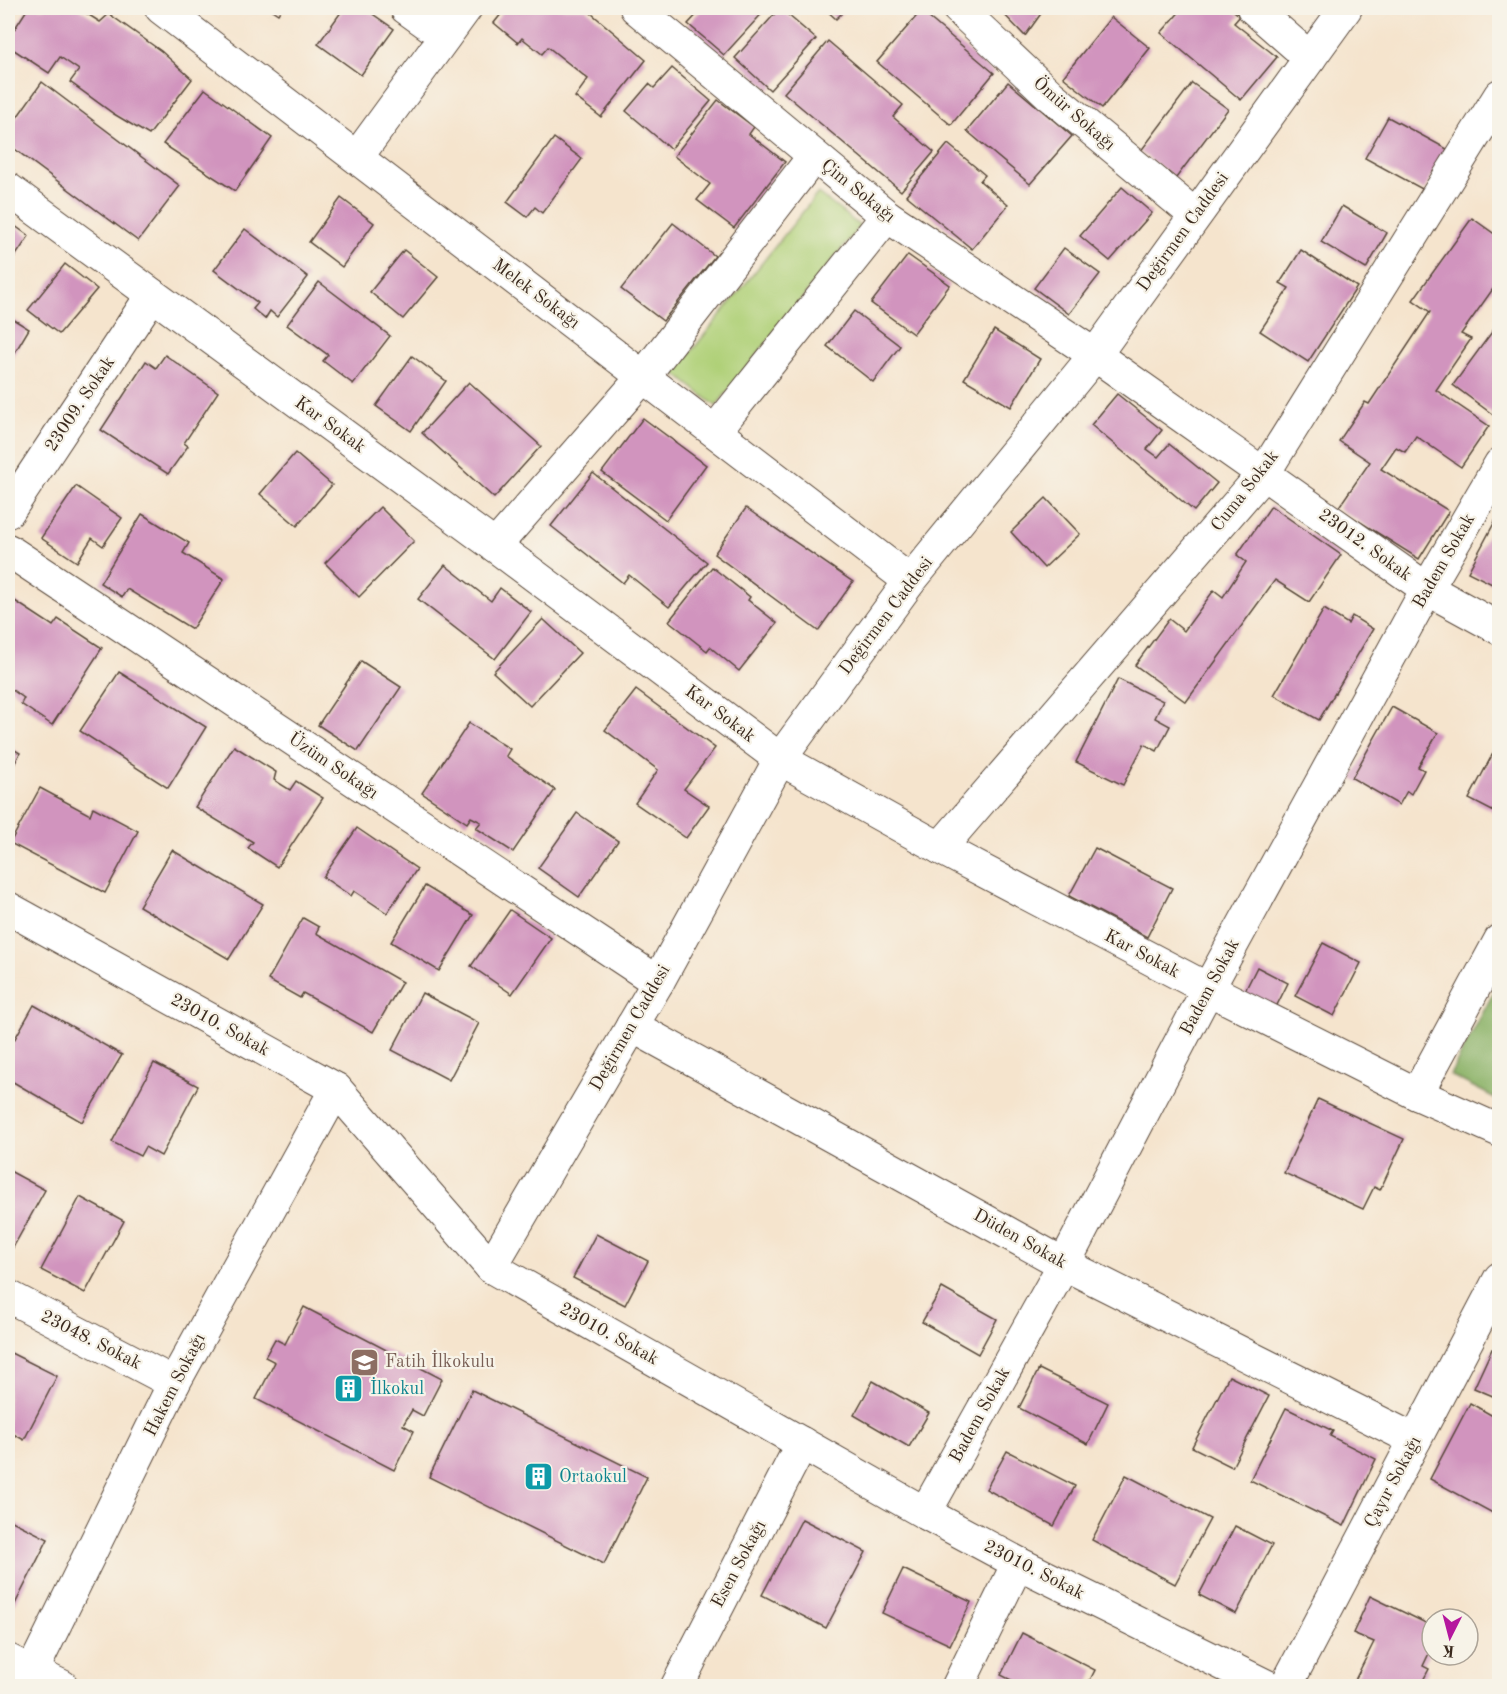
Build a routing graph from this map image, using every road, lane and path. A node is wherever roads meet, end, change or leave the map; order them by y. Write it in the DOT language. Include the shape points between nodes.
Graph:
graph roads {
  1 [pos="161,8"];
  2 [pos="406,8"];
  3 [pos="466,8"];
  4 [pos="636,8"];
  5 [pos="958,8"];
  6 [pos="1253,8"];
  7 [pos="1346,8"];
  8 [pos="445,36"];
  9 [pos="1310,58"];
  10 [pos="1500,95"];
  11 [pos="814,156"];
  12 [pos="357,157"];
  13 [pos="8,189"];
  14 [pos="1195,215"];
  15 [pos="887,216"];
  16 [pos="152,295"];
  17 [pos="1095,355"];
  18 [pos="643,376"];
  19 [pos="715,431"];
  20 [pos="1500,464"];
  21 [pos="1264,473"];
  22 [pos="8,512"];
  23 [pos="495,546"];
  24 [pos="8,550"];
  25 [pos="910,581"];
  26 [pos="1427,589"];
  27 [pos="1500,629"];
  28 [pos="780,759"];
  29 [pos="940,848"];
  30 [pos="8,908"];
  31 [pos="1500,940"];
  32 [pos="658,982"];
  33 [pos="1208,989"];
  34 [pos="632,1026"];
  35 [pos="336,1089"];
  36 [pos="1417,1094"];
  37 [pos="1500,1131"];
  38 [pos="1064,1264"];
  39 [pos="491,1268"];
  40 [pos="1500,1278"];
  41 [pos="8,1296"];
  42 [pos="174,1383"];
  43 [pos="1415,1440"];
  44 [pos="802,1443"];
  45 [pos="925,1512"];
  46 [pos="1018,1563"];
  47 [pos="22,1673"];
  48 [pos="62,1686"];
  49 [pos="677,1686"];
  50 [pos="958,1686"];
  51 [pos="1267,1686"];
  52 [pos="1286,1686"];
  1 -- 12 [label="street, Melek Sokağı"];
  2 -- 8 [label="street"];
  3 -- 8 [label="street"];
  4 -- 11 [label="street, Çim Sokağı"];
  5 -- 14 [label="street, Ömür Sokağı" via="1050,95"];
  6 -- 9 [label="street"];
  7 -- 9 [label="street, Değirmen Caddesi"];
  8 -- 12 [label="street"];
  9 -- 14 [label="street, Değirmen Caddesi"];
  10 -- 21 [label="street, Cuma Sokak"];
  11 -- 15 [label="street, Çim Sokağı"];
  11 -- 18 [label="street"];
  12 -- 18 [label="street, Melek Sokağı"];
  13 -- 16 [label="street, Kar Sokak"];
  14 -- 17 [label="street, Değirmen Caddesi"];
  15 -- 17 [label="street, Çim Sokağı"];
  15 -- 19 [label="street"];
  16 -- 22 [label="street, 23009. Sokak"];
  16 -- 23 [label="street, Kar Sokak"];
  17 -- 21 [label="street, Çim Sokağı"];
  17 -- 25 [label="street, Değirmen Caddesi"];
  18 -- 19 [label="street, Melek Sokağı"];
  18 -- 23 [label="street"];
  19 -- 25 [label="street, Melek Sokağı"];
  20 -- 26 [label="street, Badem Sokak"];
  21 -- 26 [label="street, 23012. Sokak"];
  21 -- 29 [label="street, Cuma Sokak"];
  23 -- 28 [label="street, Kar Sokak"];
  24 -- 32 [label="street, Üzüm Sokağı"];
  25 -- 28 [label="street, Değirmen Caddesi"];
  26 -- 27 [label="street, 23012. Sokak"];
  26 -- 33 [label="street, Badem Sokak"];
  28 -- 29 [label="street, Kar Sokak"];
  28 -- 32 [label="street, Değirmen Caddesi"];
  29 -- 33 [label="street, Kar Sokak"];
  30 -- 35 [label="street, 23010. Sokak"];
  31 -- 36 [label="street"];
  32 -- 34 [label="street, Değirmen Caddesi"];
  33 -- 36 [label="street, Kar Sokak"];
  33 -- 38 [label="street, Badem Sokak"];
  34 -- 38 [label="street, Düden Sokak"];
  34 -- 39 [label="street, Değirmen Caddesi"];
  35 -- 39 [label="street, 23010. Sokak"];
  35 -- 42 [label="street, Hakem Sokağı"];
  36 -- 37 [label="street, Kar Sokak"];
  38 -- 43 [label="street, Düden Sokak"];
  38 -- 45 [label="street, Badem Sokak"];
  39 -- 44 [label="street, 23010. Sokak"];
  40 -- 43 [label="street, Çayır Sokağı"];
  41 -- 42 [label="street, 23048. Sokak"];
  42 -- 47 [label="street, Hakem Sokağı"];
  43 -- 52 [label="street, Çayır Sokağı"];
  44 -- 45 [label="street, 23010. Sokak"];
  44 -- 49 [label="street, Esen Sokağı"];
  45 -- 46 [label="street, 23010. Sokak"];
  46 -- 50 [label="street"];
  46 -- 51 [label="street, 23010. Sokak"];
  47 -- 48 [label="street"];
}
